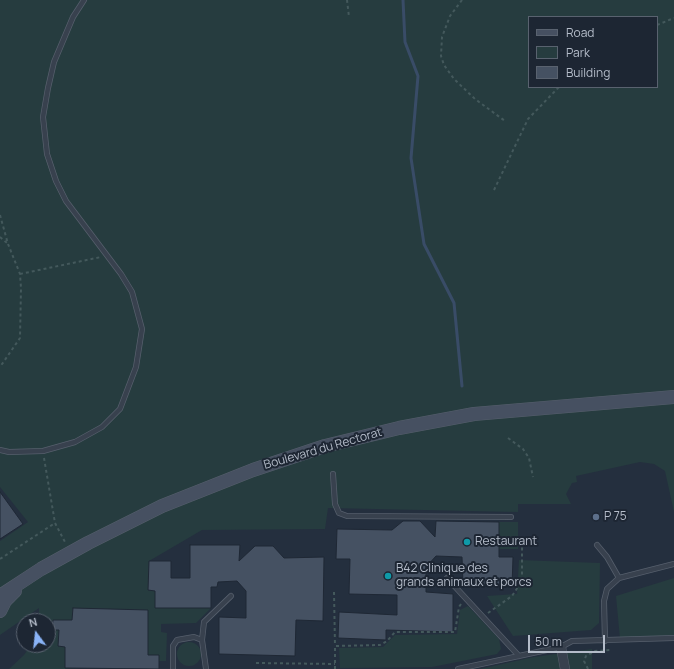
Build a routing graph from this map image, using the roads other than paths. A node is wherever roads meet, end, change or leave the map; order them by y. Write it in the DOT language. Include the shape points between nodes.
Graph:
graph roads {
  1 [pos="84,0"];
  2 [pos="674,397"];
  3 [pos="0,450"];
  4 [pos="333,474"];
  5 [pos="511,516"];
  6 [pos="597,545"];
  7 [pos="674,564"];
  8 [pos="41,570"];
  9 [pos="447,578"];
  10 [pos="619,578"];
  11 [pos="0,596"];
  12 [pos="231,596"];
  13 [pos="0,611"];
  14 [pos="674,638"];
  15 [pos="202,640"];
  16 [pos="605,640"];
  17 [pos="561,647"];
  18 [pos="519,656"];
  19 [pos="173,669"];
  20 [pos="206,669"];
  21 [pos="458,669"];
  22 [pos="565,669"];
  1 -- 3 [label="lane" via="73,18 54,62 43,117 47,154 66,202 132,292 142,329 136,367 120,409 102,427 75,442 43,451"];
  2 -- 8 [label="main road, Boulevard du Rectorat" via="474,414 346,441 253,470 162,506 100,536"];
  4 -- 5 [label="lane" via="335,504 339,513 347,516"];
  6 -- 10 [label="lane"];
  7 -- 10 [label="lane"];
  8 -- 11 [label="main road, Boulevard du Rectorat"];
  8 -- 13 [label="main road" via="9,596"];
  9 -- 18 [label="lane"];
  10 -- 16 [label="lane" via="607,589 604,601"];
  12 -- 15 [label="lane" via="204,622"];
  14 -- 16 [label="lane"];
  15 -- 19 [label="lane" via="190,637 177,640 173,646"];
  15 -- 20 [label="lane"];
  16 -- 17 [label="lane" via="572,641"];
  17 -- 18 [label="lane"];
  17 -- 22 [label="street"];
  18 -- 21 [label="lane"];
}
